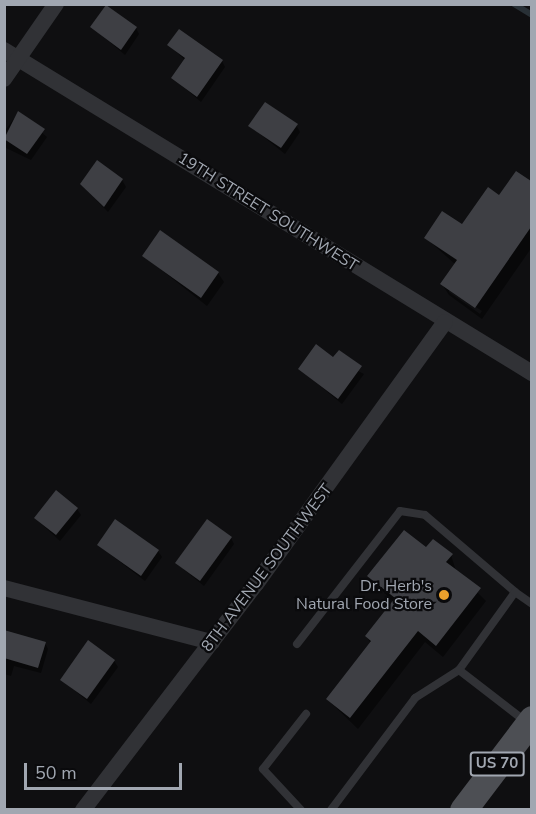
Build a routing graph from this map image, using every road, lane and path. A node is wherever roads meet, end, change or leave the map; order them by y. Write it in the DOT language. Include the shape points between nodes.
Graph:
graph roads {
  1 [pos="56,4"];
  2 [pos="4,50"];
  3 [pos="19,60"];
  4 [pos="4,79"];
  5 [pos="445,322"];
  6 [pos="531,373"];
  7 [pos="4,588"];
  8 [pos="515,592"];
  9 [pos="531,604"];
  10 [pos="212,642"];
  11 [pos="297,644"];
  12 [pos="459,670"];
  13 [pos="306,714"];
  14 [pos="530,721"];
  15 [pos="83,810"];
  16 [pos="301,810"];
  17 [pos="331,810"];
  18 [pos="463,810"];
  1 -- 3 [label="street"];
  2 -- 3 [label="street, 19TH STREET SOUTHWEST"];
  3 -- 4 [label="street"];
  3 -- 5 [label="street, 19TH STREET SOUTHWEST"];
  5 -- 6 [label="street, 19TH STREET SOUTHWEST"];
  5 -- 10 [label="street, 8TH AVENUE SOUTHWEST"];
  7 -- 10 [label="street"];
  8 -- 9 [label="lane"];
  8 -- 11 [label="lane" via="425,515 400,511"];
  8 -- 12 [label="lane"];
  10 -- 15 [label="street, 8TH AVENUE SOUTHWEST"];
  12 -- 14 [label="lane"];
  12 -- 17 [label="lane" via="415,698"];
  13 -- 16 [label="lane" via="263,769"];
  14 -- 18 [label="main road, US 70"];
}
